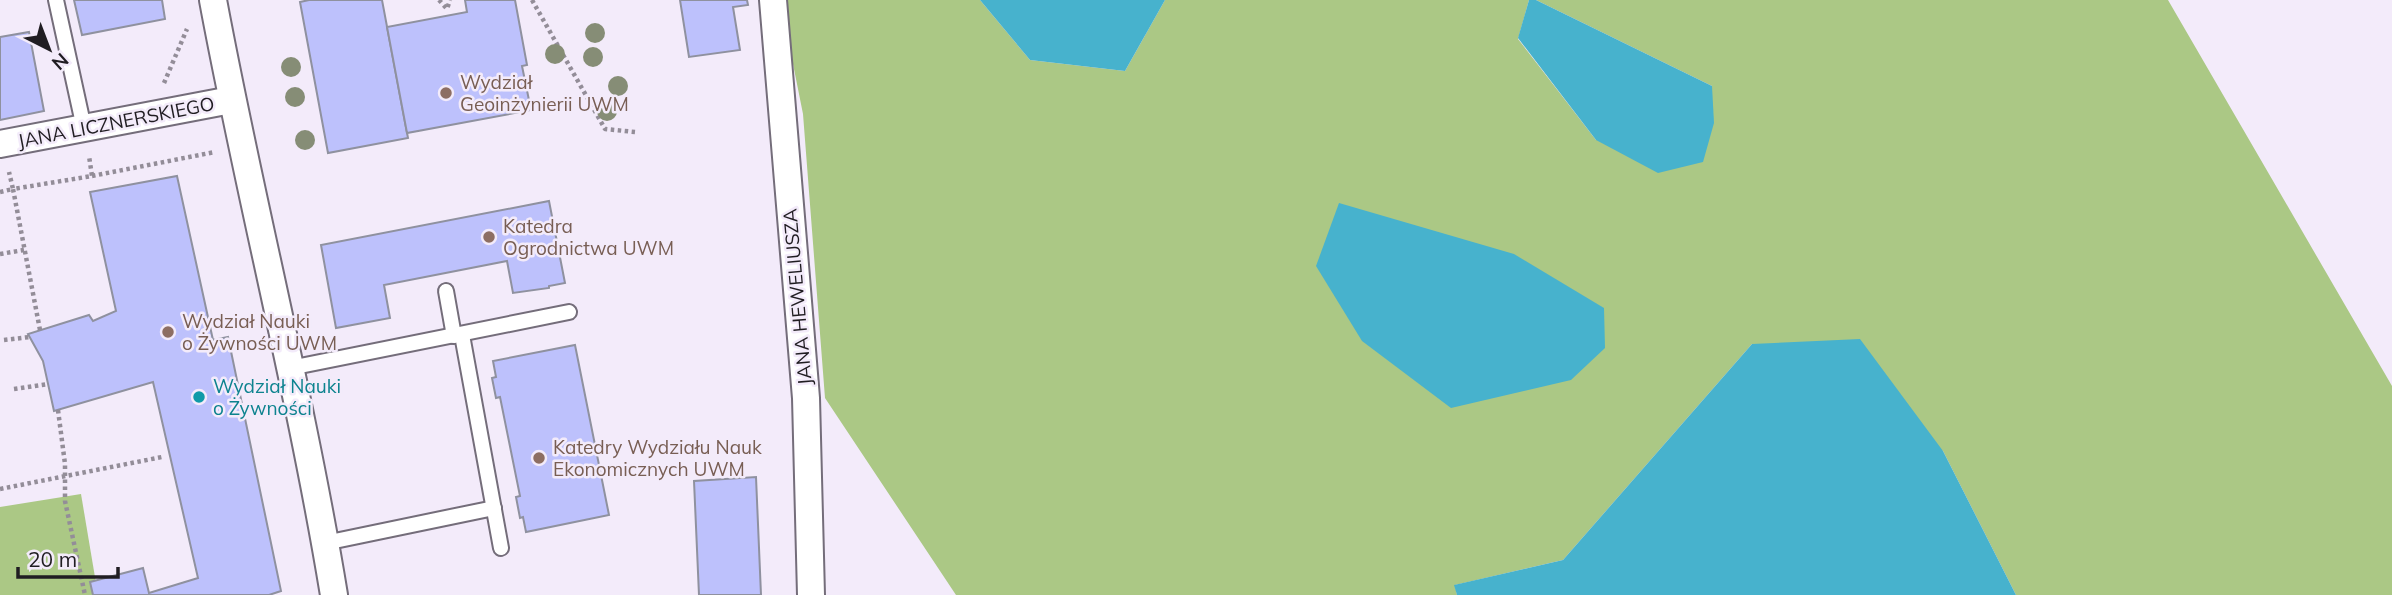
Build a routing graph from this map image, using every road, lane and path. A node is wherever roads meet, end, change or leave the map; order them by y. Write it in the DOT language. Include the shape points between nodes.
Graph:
graph roads {
  1 [pos="56,0"];
  2 [pos="213,0"];
  3 [pos="439,0"];
  4 [pos="450,0"];
  5 [pos="532,0"];
  6 [pos="773,0"];
  7 [pos="189,24"];
  8 [pos="161,91"];
  9 [pos="231,100"];
  10 [pos="84,128"];
  11 [pos="635,132"];
  12 [pos="0,144"];
  13 [pos="216,152"];
  14 [pos="92,176"];
  15 [pos="13,189"];
  16 [pos="0,192"];
  17 [pos="24,250"];
  18 [pos="0,254"];
  19 [pos="446,291"];
  20 [pos="569,312"];
  21 [pos="40,330"];
  22 [pos="458,335"];
  23 [pos="30,337"];
  24 [pos="4,340"];
  25 [pos="290,368"];
  26 [pos="48,384"];
  27 [pos="14,389"];
  28 [pos="58,410"];
  29 [pos="162,457"];
  30 [pos="65,477"];
  31 [pos="0,489"];
  32 [pos="494,508"];
  33 [pos="325,543"];
  34 [pos="501,548"];
  35 [pos="85,595"];
  36 [pos="334,595"];
  37 [pos="811,595"];
  1 -- 10 [label="lane"];
  2 -- 9 [label="street"];
  3 -- 4 [label="path" via="447,9"];
  5 -- 11 [label="path" via="605,129"];
  6 -- 37 [label="street, JANA HEWELIUSZA" via="806,398"];
  7 -- 8 [label="path"];
  9 -- 10 [label="street, JANA LICZNERSKIEGO"];
  9 -- 25 [label="street"];
  10 -- 12 [label="street, JANA LICZNERSKIEGO"];
  10 -- 14 [label="path"];
  13 -- 14 [label="path"];
  14 -- 15 [label="path"];
  15 -- 16 [label="path"];
  15 -- 17 [label="path"];
  17 -- 18 [label="path"];
  17 -- 21 [label="path"];
  19 -- 22 [label="lane"];
  20 -- 22 [label="lane"];
  22 -- 25 [label="lane"];
  22 -- 32 [label="lane"];
  23 -- 24 [label="path"];
  25 -- 33 [label="street"];
  26 -- 27 [label="path"];
  28 -- 30 [label="path"];
  29 -- 30 [label="path"];
  30 -- 31 [label="path"];
  30 -- 35 [label="path" via="65,500"];
  32 -- 33 [label="lane"];
  32 -- 34 [label="lane"];
  33 -- 36 [label="street"];
}
